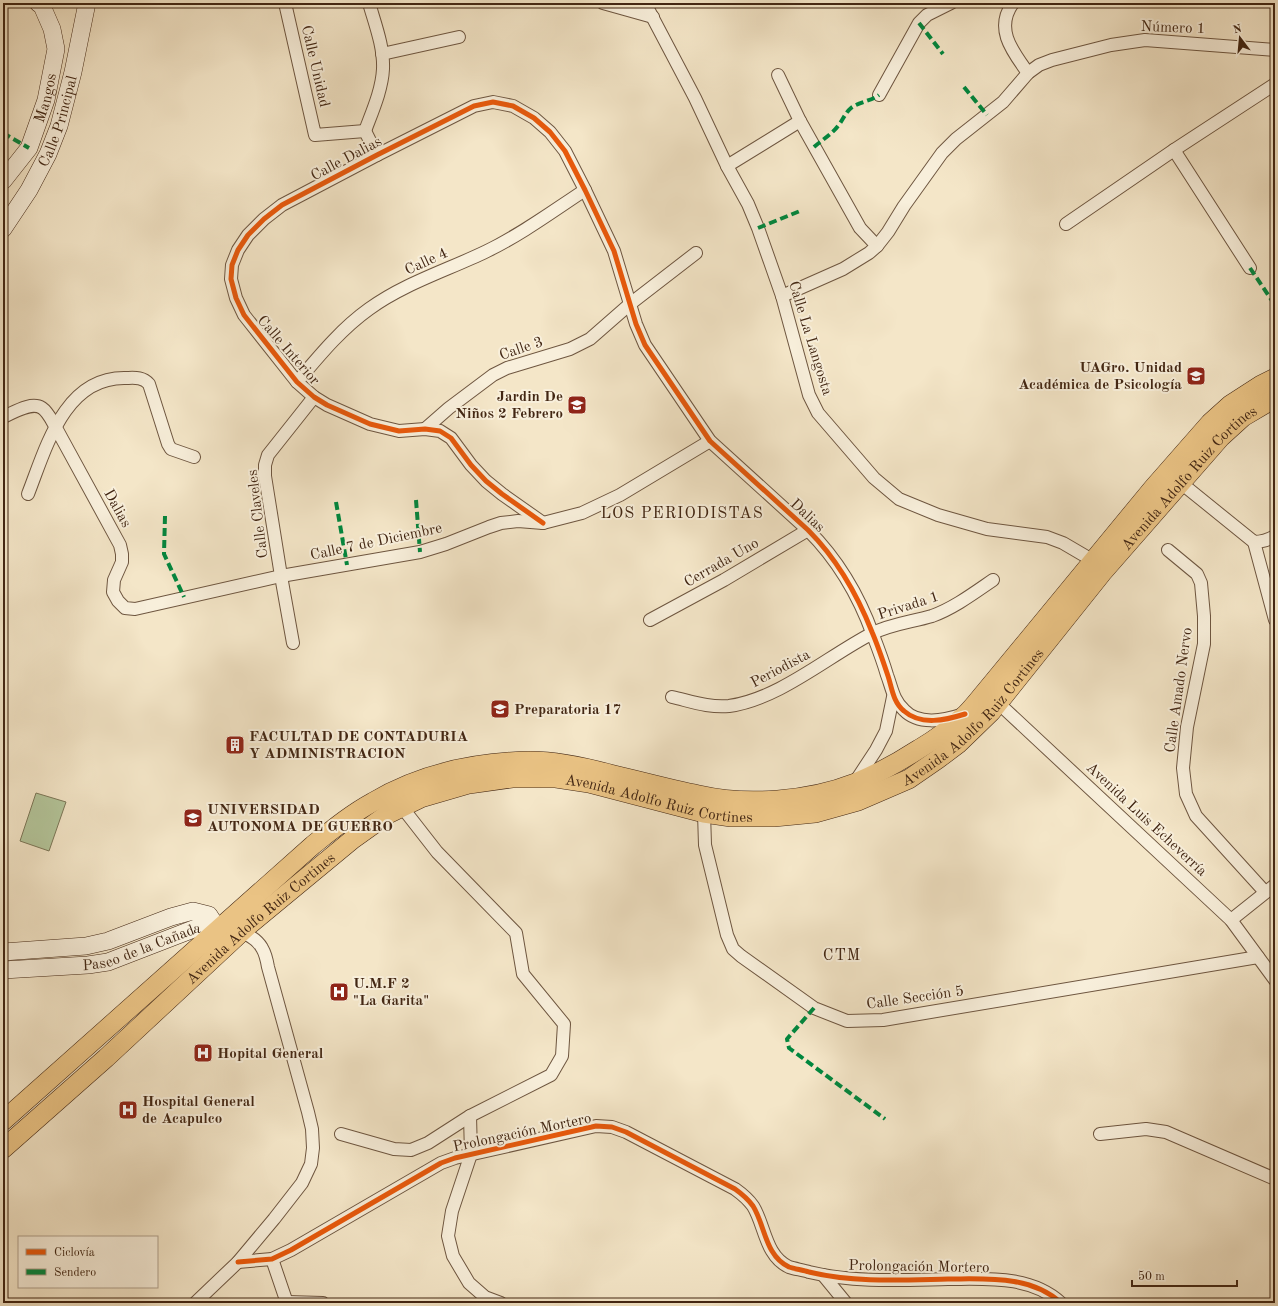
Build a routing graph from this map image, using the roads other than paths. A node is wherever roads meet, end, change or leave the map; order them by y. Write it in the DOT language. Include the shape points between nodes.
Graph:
graph roads {
  1 [pos="87,3"];
  2 [pos="285,3"];
  3 [pos="369,3"];
  4 [pos="603,3"];
  5 [pos="645,3"];
  6 [pos="951,3"];
  7 [pos="1013,3"];
  8 [pos="40,4"];
  9 [pos="653,17"];
  10 [pos="459,37"];
  11 [pos="1275,50"];
  12 [pos="382,54"];
  13 [pos="1028,73"];
  14 [pos="778,75"];
  15 [pos="1275,84"];
  16 [pos="879,95"];
  17 [pos="493,102"];
  18 [pos="800,120"];
  19 [pos="365,131"];
  20 [pos="1174,150"];
  21 [pos="377,155"];
  22 [pos="727,166"];
  23 [pos="3,181"];
  24 [pos="585,190"];
  25 [pos="1066,224"];
  26 [pos="3,229"];
  27 [pos="877,246"];
  28 [pos="696,253"];
  29 [pos="232,265"];
  30 [pos="1250,268"];
  31 [pos="782,296"];
  32 [pos="630,304"];
  33 [pos="1275,378"];
  34 [pos="297,382"];
  35 [pos="314,397"];
  36 [pos="1275,398"];
  37 [pos="3,417"];
  38 [pos="55,426"];
  39 [pos="425,429"];
  40 [pos="710,441"];
  41 [pos="194,457"];
  42 [pos="1181,483"];
  43 [pos="28,494"];
  44 [pos="543,522"];
  45 [pos="808,530"];
  46 [pos="1275,536"];
  47 [pos="1254,542"];
  48 [pos="1168,550"];
  49 [pos="1092,560"];
  50 [pos="281,576"];
  51 [pos="993,580"];
  52 [pos="125,608"];
  53 [pos="650,620"];
  54 [pos="1275,620"];
  55 [pos="872,633"];
  56 [pos="293,643"];
  57 [pos="672,697"];
  58 [pos="893,697"];
  59 [pos="992,697"];
  60 [pos="966,714"];
  61 [pos="854,784"];
  62 [pos="391,792"];
  63 [pos="402,808"];
  64 [pos="704,813"];
  65 [pos="1270,889"];
  66 [pos="1231,920"];
  67 [pos="218,929"];
  68 [pos="242,932"];
  69 [pos="3,952"];
  70 [pos="1258,957"];
  71 [pos="3,970"];
  72 [pos="1275,980"];
  73 [pos="470,1116"];
  74 [pos="3,1120"];
  75 [pos="342,1134"];
  76 [pos="1100,1134"];
  77 [pos="3,1149"];
  78 [pos="471,1154"];
  79 [pos="1275,1179"];
  80 [pos="272,1259"];
  81 [pos="238,1262"];
  82 [pos="823,1275"];
  83 [pos="287,1302"];
  84 [pos="195,1303"];
  85 [pos="323,1303"];
  86 [pos="501,1303"];
  87 [pos="846,1303"];
  88 [pos="1061,1303"];
  1 -- 26 [label="street, Calle Principal" via="59,126 29,190"];
  2 -- 19 [label="street, Calle Unidad" via="315,135"];
  3 -- 12 [label="street"];
  4 -- 9 [label="street"];
  5 -- 9 [label="street, Calle La Langosta"];
  6 -- 16 [label="street" via="927,15 919,23"];
  7 -- 13 [label="street" via="1006,20 1006,33 1014,54"];
  8 -- 23 [label="street, Mangos" via="52,29 56,49 46,100 29,148"];
  9 -- 22 [label="street, Calle La Langosta"];
  10 -- 12 [label="street"];
  11 -- 13 [label="street, Número 1" via="1145,40 1111,45 1052,60 1038,65"];
  12 -- 19 [label="street" via="381,84"];
  13 -- 27 [label="street, Número 1" via="1003,102 942,153"];
  14 -- 18 [label="street"];
  15 -- 20 [label="street"];
  17 -- 21 [label="street, Calle Dalias" via="474,106"];
  17 -- 24 [label="street, Dalias" via="513,106 534,118 550,132 565,152"];
  18 -- 22 [label="street"];
  18 -- 27 [label="street" via="860,228"];
  19 -- 21 [label="street"];
  20 -- 25 [label="street"];
  20 -- 30 [label="street"];
  21 -- 29 [label="street, Calle Dalias" via="282,205 248,235"];
  22 -- 31 [label="street, Calle La Langosta" via="748,204"];
  24 -- 32 [label="street, Dalias" via="614,252"];
  24 -- 34 [label="street, Calle 4" via="514,237 370,308 338,334"];
  27 -- 31 [label="street, Número 1" via="843,269"];
  28 -- 32 [label="street"];
  29 -- 34 [label="street, Calle Interior" via="231,279 244,316"];
  31 -- 49 [label="street, Calle La Langosta" via="809,395 818,413 874,478 899,499 938,515 986,529 1046,537 1063,543"];
  32 -- 39 [label="street, Calle 3" via="590,338 570,349 507,368 494,375"];
  32 -- 40 [label="street, Dalias" via="645,345"];
  33 -- 49 [label="main road, Avenida Adolfo Ruiz Cortines" via="1230,405 1210,423"];
  34 -- 35 [label="street, Calle Interior"];
  35 -- 39 [label="street, Calle Interior" via="370,424 399,430"];
  35 -- 50 [label="street, Calle Claveles" via="268,456 265,465"];
  36 -- 42 [label="main road, Avenida Adolfo Ruiz Cortines" via="1243,417 1221,437"];
  37 -- 38 [label="street" via="35,406 42,408"];
  38 -- 41 [label="street" via="76,397 95,383 116,378 145,379 149,384 171,449"];
  38 -- 43 [label="street"];
  38 -- 52 [label="street, Dalias" via="120,545 122,562 114,580 114,592 118,602"];
  39 -- 44 [label="street, Calle Interior" via="440,430 451,438 486,481"];
  40 -- 44 [label="street, Calle 7 de Diciembre" via="620,495 582,513"];
  40 -- 45 [label="street, Dalias"];
  42 -- 47 [label="street"];
  42 -- 59 [label="main road, Avenida Adolfo Ruiz Cortines"];
  44 -- 50 [label="street, Calle 7 de Diciembre" via="501,523 420,552"];
  45 -- 53 [label="street, Cerrada Uno"];
  45 -- 55 [label="street, Dalias" via="840,568"];
  46 -- 47 [label="street"];
  47 -- 54 [label="street"];
  48 -- 65 [label="street, Calle Amado Nervo" via="1197,574 1201,583 1204,616 1204,644 1187,727 1183,768 1186,794 1196,816"];
  49 -- 59 [label="main road, Avenida Adolfo Ruiz Cortines"];
  50 -- 52 [label="street, Calle 7 de Diciembre" via="135,609"];
  50 -- 56 [label="street, Calle Claveles"];
  51 -- 55 [label="street, Privada 1" via="956,605 933,615"];
  55 -- 57 [label="street, Periodista" via="776,691 755,700 728,706 702,705"];
  55 -- 58 [label="street, Dalias"];
  58 -- 60 [label="street, Dalias" via="904,711 918,719 933,721"];
  58 -- 61 [label="street" via="886,731"];
  59 -- 60 [label="main road, Avenida Adolfo Ruiz Cortines"];
  59 -- 64 [label="main road, Avenida Adolfo Ruiz Cortines" via="991,712 958,744 909,779 858,801 815,813 774,818 731,817"];
  59 -- 66 [label="street, Avenida Luis Echeverría"];
  60 -- 61 [label="main road, Avenida Adolfo Ruiz Cortines" via="935,740 898,763"];
  61 -- 62 [label="main road, Avenida Adolfo Ruiz Cortines" via="815,795 742,801 701,796 572,764 532,761 488,763 444,772"];
  62 -- 63 [label="street"];
  62 -- 67 [label="main road, Avenida Adolfo Ruiz Cortines" via="348,817 313,844"];
  63 -- 64 [label="main road, Avenida Adolfo Ruiz Cortines" via="421,798 469,784 512,778 556,778 589,783"];
  63 -- 68 [label="main road, Avenida Adolfo Ruiz Cortines" via="388,814 353,839"];
  63 -- 73 [label="street" via="437,852 516,933 523,974 564,1024 562,1056 551,1075"];
  64 -- 70 [label="street, Calle Sección 5" via="705,845 727,934 733,948 814,1008 847,1021 883,1020"];
  65 -- 66 [label="street"];
  66 -- 70 [label="street, Avenida Luis Echeverría"];
  67 -- 68 [label="street"];
  67 -- 69 [label="street, Paseo de la Cañada" via="209,915 193,911 108,941 86,946"];
  67 -- 71 [label="street, Paseo de la Cañada" via="196,928 108,962"];
  67 -- 74 [label="main road, Avenida Adolfo Ruiz Cortines"];
  68 -- 77 [label="main road, Avenida Adolfo Ruiz Cortines"];
  68 -- 81 [label="street" via="255,940 262,949 268,967 312,1129 313,1148 311,1164 302,1183"];
  70 -- 72 [label="street, Avenida Luis Echeverría"];
  73 -- 75 [label="street" via="428,1143 411,1150"];
  73 -- 78 [label="street"];
  76 -- 79 [label="street" via="1146,1129 1166,1132"];
  78 -- 80 [label="street, Prolongación Mortero" via="441,1163"];
  78 -- 82 [label="street, Prolongación Mortero" via="596,1126 612,1127 735,1189 747,1198 753,1207 777,1259 789,1267"];
  78 -- 86 [label="street" via="452,1212 448,1236 453,1256 469,1283 485,1297"];
  80 -- 81 [label="street, Prolongación Mortero"];
  80 -- 83 [label="street"];
  81 -- 84 [label="street"];
  82 -- 87 [label="street"];
  82 -- 88 [label="street, Prolongación Mortero" via="870,1280 996,1279 1022,1283 1043,1291"];
  83 -- 85 [label="street"];
}
